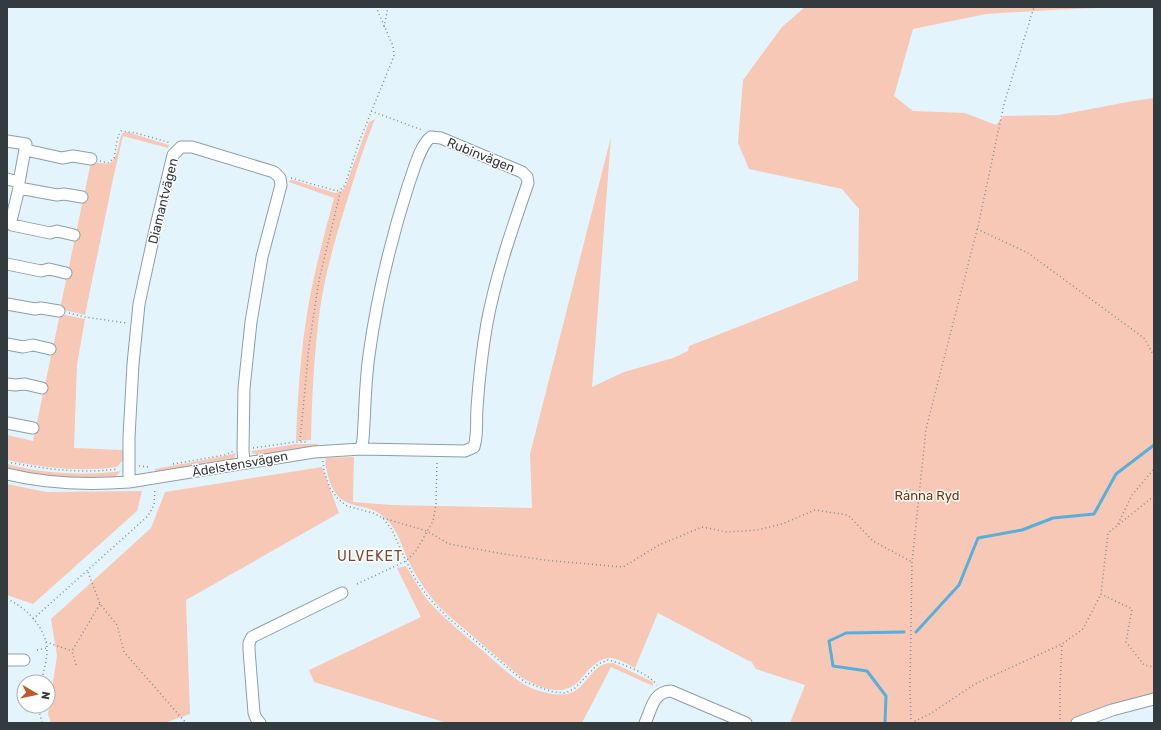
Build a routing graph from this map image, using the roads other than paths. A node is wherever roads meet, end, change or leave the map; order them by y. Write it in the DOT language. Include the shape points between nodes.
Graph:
graph roads {
  1 [pos="7,140"];
  2 [pos="26,150"];
  3 [pos="91,159"];
  4 [pos="7,179"];
  5 [pos="19,185"];
  6 [pos="82,197"];
  7 [pos="9,221"];
  8 [pos="74,235"];
  9 [pos="7,264"];
  10 [pos="66,273"];
  11 [pos="7,304"];
  12 [pos="59,311"];
  13 [pos="7,344"];
  14 [pos="50,350"];
  15 [pos="7,384"];
  16 [pos="42,388"];
  17 [pos="7,423"];
  18 [pos="33,428"];
  19 [pos="474,447"];
  20 [pos="362,449"];
  21 [pos="244,463"];
  22 [pos="7,474"];
  23 [pos="129,482"];
  24 [pos="342,593"];
  25 [pos="7,660"];
  26 [pos="24,660"];
  27 [pos="1154,699"];
  28 [pos="260,723"];
  29 [pos="645,723"];
  30 [pos="746,723"];
  31 [pos="1077,723"];
  1 -- 2 [label="street" via="26,144"];
  2 -- 3 [label="street" via="62,158 73,156"];
  2 -- 5 [label="street"];
  4 -- 5 [label="street"];
  5 -- 6 [label="street" via="57,195"];
  5 -- 7 [label="street"];
  7 -- 8 [label="street" via="12,225"];
  9 -- 10 [label="street"];
  11 -- 12 [label="street"];
  13 -- 14 [label="street" via="23,347 33,345"];
  15 -- 16 [label="street" via="25,384"];
  17 -- 18 [label="street"];
  19 -- 20 [label="street, Ädelstensvägen" via="465,451"];
  19 -- 20 [label="street, Rubinvägen" via="487,323 499,271 528,183 522,172 440,138 431,137 425,142 413,171 384,270 369,356"];
  20 -- 21 [label="street, Ädelstensvägen" via="314,452"];
  21 -- 23 [label="street, Ädelstensvägen"];
  21 -- 23 [label="street, Diamantvägen" via="244,388 251,322 262,257 281,185 280,178 274,172 192,147 181,147 173,155 139,304 133,364"];
  22 -- 23 [label="street, Ädelstensvägen" via="78,484"];
  24 -- 28 [label="street" via="252,637 249,650 254,713"];
  25 -- 26 [label="street"];
  27 -- 31 [label="street"];
  29 -- 30 [label="street" via="657,696 671,691"];
}
